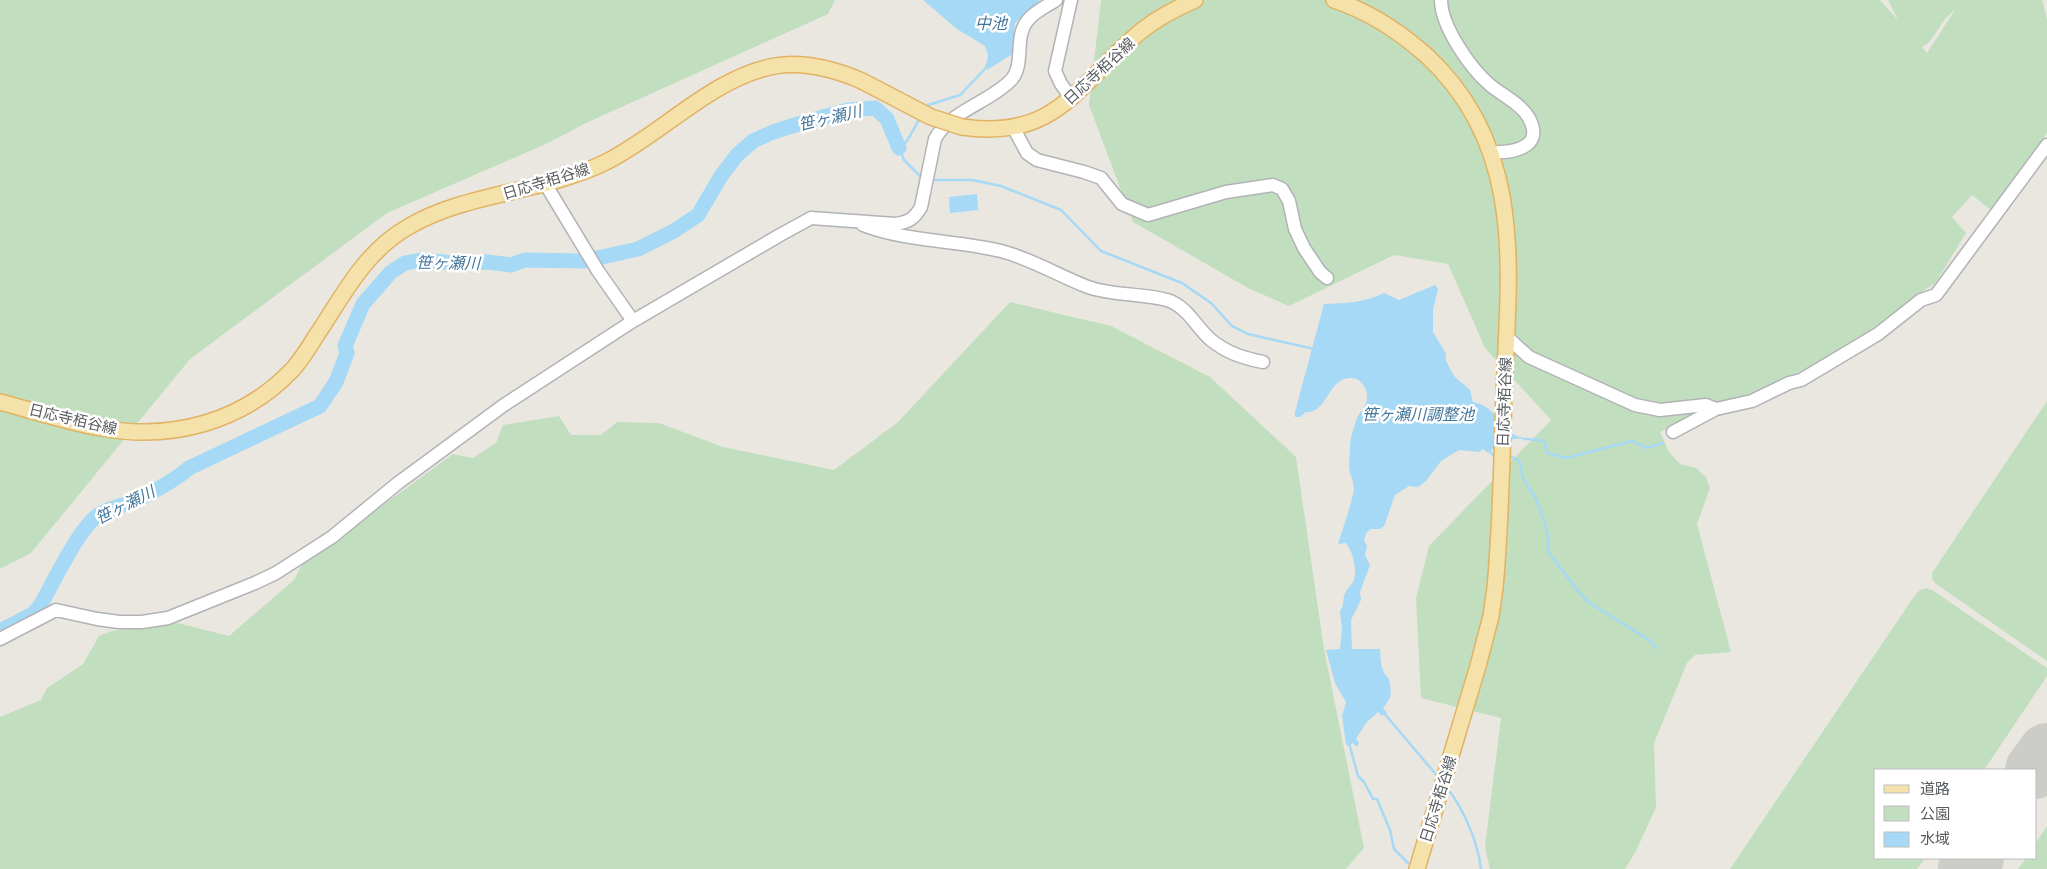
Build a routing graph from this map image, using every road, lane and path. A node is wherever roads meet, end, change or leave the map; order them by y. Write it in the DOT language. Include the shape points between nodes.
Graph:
graph roads {
  1 [pos="1056,0"];
  2 [pos="1071,0"];
  3 [pos="1195,0"];
  4 [pos="1334,0"];
  5 [pos="1441,0"];
  6 [pos="1072,99"];
  7 [pos="1013,127"];
  8 [pos="2047,145"];
  9 [pos="1490,152"];
  10 [pos="546,185"];
  11 [pos="850,220"];
  12 [pos="1327,278"];
  13 [pos="633,321"];
  14 [pos="1507,337"];
  15 [pos="1263,362"];
  16 [pos="0,402"];
  17 [pos="1716,409"];
  18 [pos="1673,432"];
  19 [pos="0,639"];
  20 [pos="1417,869"];
  1 -- 11 [label="street" via="1028,20 1022,30 1017,68 1010,81 938,133 921,207 916,216 908,222 895,224"];
  2 -- 6 [label="street" via="1056,71"];
  3 -- 6 [label="main road, 日応寺栢谷線" via="1160,17 1134,37"];
  4 -- 9 [label="main road, 日応寺栢谷線" via="1394,30 1432,61 1461,95"];
  5 -- 9 [label="street" via="1444,20 1467,58 1490,85 1523,110 1534,130 1524,148 1514,152"];
  6 -- 7 [label="main road, 日応寺栢谷線" via="1041,118"];
  7 -- 10 [label="main road, 日応寺栢谷線, bridge" via="990,130 962,127 931,117 841,72 812,65 775,66 728,83 608,161"];
  7 -- 12 [label="street" via="1027,153 1037,160 1101,178 1122,204 1148,215 1226,192 1273,185 1282,188 1304,248"];
  8 -- 17 [label="street" via="1936,295 1921,300 1878,334 1801,380 1752,401"];
  9 -- 14 [label="main road, 日応寺栢谷線" via="1504,198 1508,231"];
  10 -- 13 [label="street" via="598,271"];
  10 -- 16 [label="main road, 日応寺栢谷線" via="458,206 408,227 381,246 360,268 294,367 262,396 225,417 185,429 134,432 100,428"];
  11 -- 13 [label="street" via="811,218"];
  11 -- 15 [label="street" via="884,233 1002,252 1048,268 1088,287 1167,301 1184,310 1211,340 1230,353"];
  13 -- 19 [label="street" via="504,405 398,483 332,537 276,573 168,618 119,622 56,610"];
  14 -- 17 [label="street" via="1529,357 1635,405 1660,410 1706,405"];
  14 -- 20 [label="main road, 日応寺栢谷線" via="1497,565 1491,616"];
  17 -- 18 [label="street"];
}
